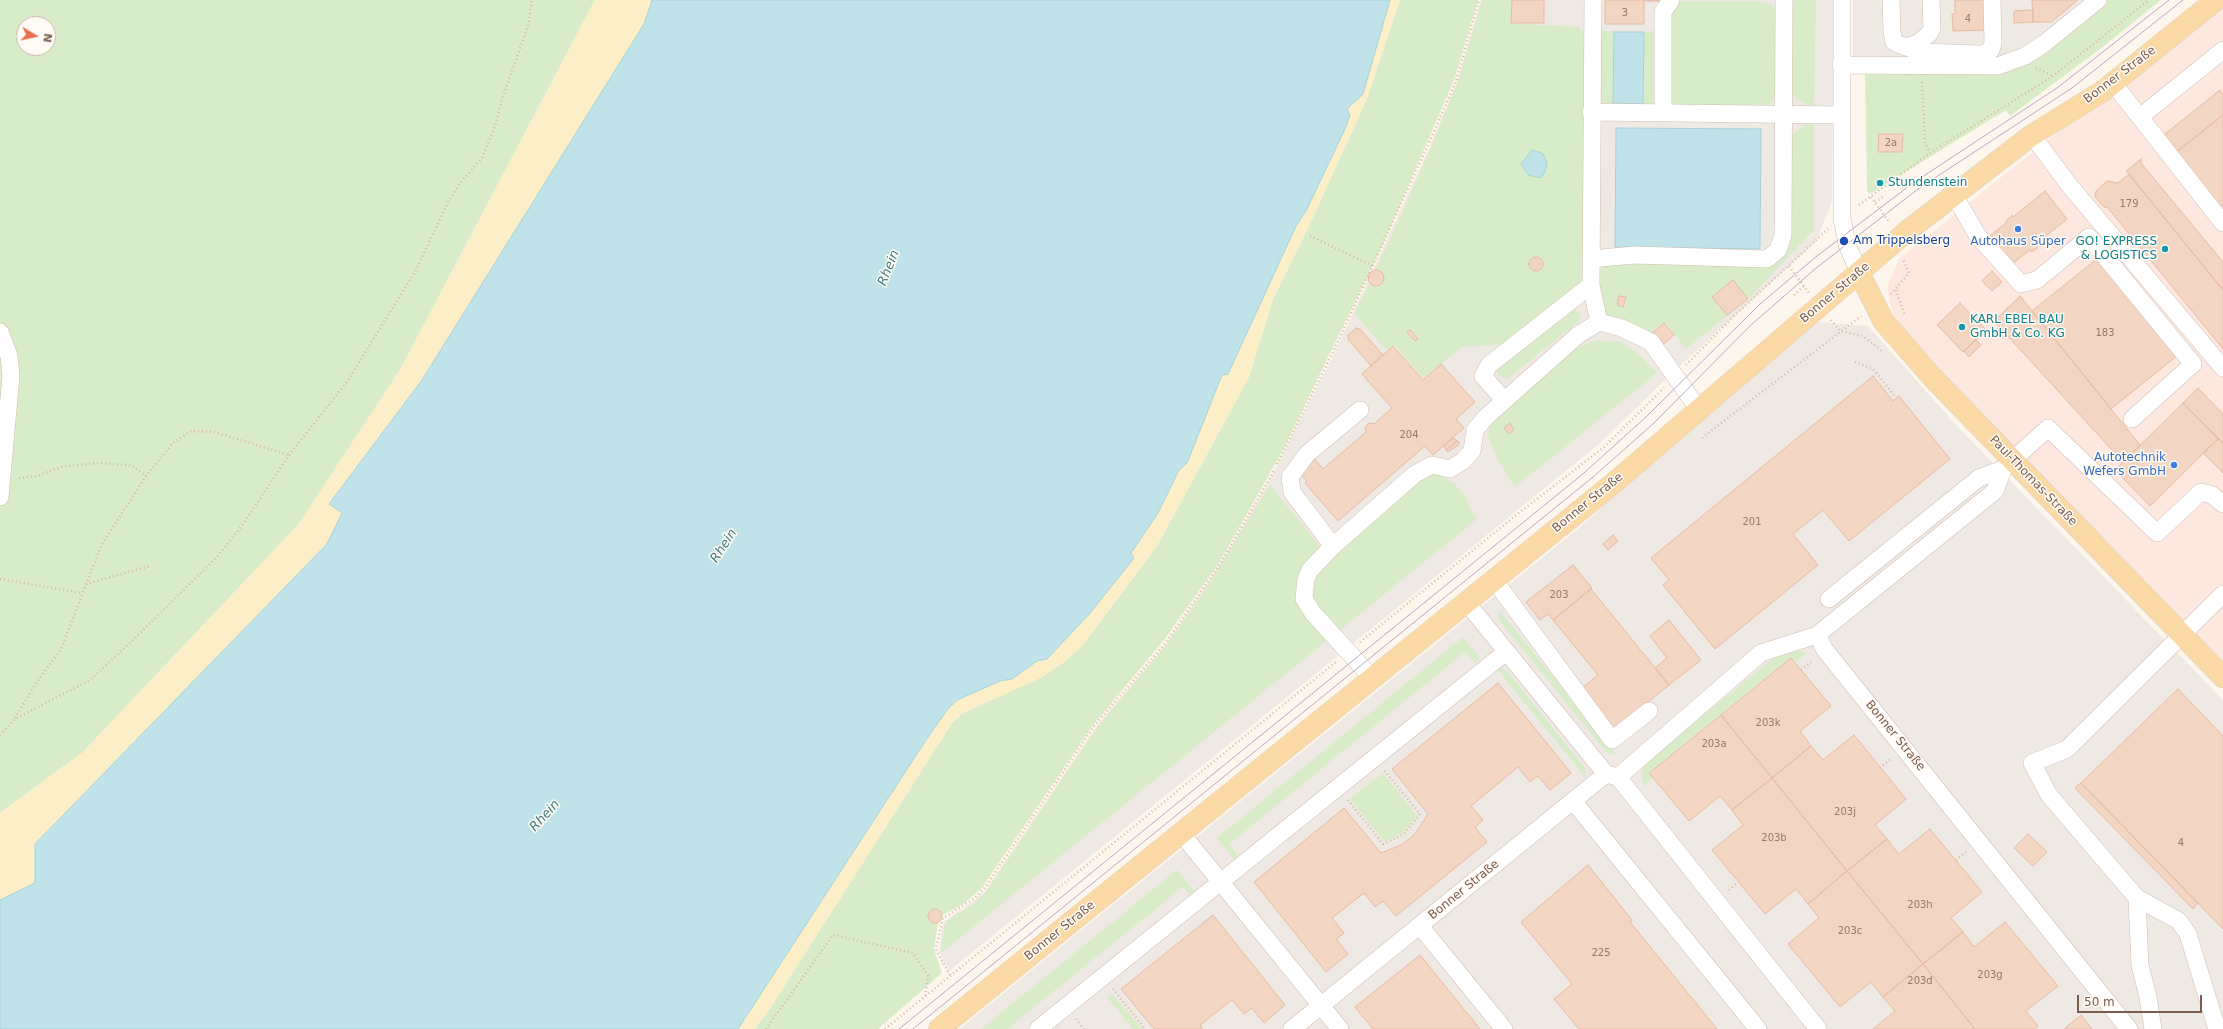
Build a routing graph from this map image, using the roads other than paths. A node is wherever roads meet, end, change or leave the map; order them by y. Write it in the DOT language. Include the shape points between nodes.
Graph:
graph roads {
  1 [pos="1593,0"];
  2 [pos="1671,0"];
  3 [pos="1784,0"];
  4 [pos="1842,0"];
  5 [pos="1891,0"];
  6 [pos="1931,0"];
  7 [pos="1992,0"];
  8 [pos="2098,0"];
  9 [pos="2216,0"];
  10 [pos="1906,47"];
  11 [pos="2223,50"];
  12 [pos="1841,65"];
  13 [pos="2113,83"];
  14 [pos="1591,112"];
  15 [pos="1663,113"];
  16 [pos="1783,114"];
  17 [pos="1841,115"];
  18 [pos="2140,117"];
  19 [pos="2032,135"];
  20 [pos="1954,195"];
  21 [pos="2223,223"];
  22 [pos="1591,259"];
  23 [pos="1859,273"];
  24 [pos="1591,284"];
  25 [pos="1599,322"];
  26 [pos="0,332"];
  27 [pos="2223,368"];
  28 [pos="1504,400"];
  29 [pos="1360,410"];
  30 [pos="1699,410"];
  31 [pos="2132,419"];
  32 [pos="2008,465"];
  33 [pos="0,497"];
  34 [pos="2223,504"];
  35 [pos="1334,546"];
  36 [pos="1494,580"];
  37 [pos="2223,594"];
  38 [pos="1829,599"];
  39 [pos="1467,603"];
  40 [pos="1817,635"];
  41 [pos="2182,635"];
  42 [pos="1506,652"];
  43 [pos="2223,677"];
  44 [pos="1372,678"];
  45 [pos="1649,711"];
  46 [pos="1612,776"];
  47 [pos="1573,801"];
  48 [pos="1181,832"];
  49 [pos="1220,881"];
  50 [pos="2137,898"];
  51 [pos="1420,926"];
  52 [pos="1321,1006"];
  53 [pos="939,1029"];
  54 [pos="1038,1029"];
  55 [pos="1292,1029"];
  56 [pos="1340,1029"];
  57 [pos="1504,1029"];
  58 [pos="1758,1029"];
  59 [pos="1818,1029"];
  60 [pos="2129,1029"];
  61 [pos="2153,1029"];
  62 [pos="2217,1029"];
  1 -- 14 [label="street"];
  2 -- 15 [label="street" via="1663,12"];
  3 -- 16 [label="street"];
  4 -- 12 [label="street"];
  5 -- 10 [label="street" via="1894,42"];
  6 -- 10 [label="street" via="1932,28 1929,34 1918,43"];
  7 -- 10 [label="street" via="1993,43 1991,50 1984,54 1921,52"];
  8 -- 12 [label="street" via="2045,43 2014,62 1998,66"];
  9 -- 13 [label="main road, Bonner Straße"];
  11 -- 18 [label="street"];
  12 -- 17 [label="street"];
  13 -- 18 [label="street"];
  13 -- 19 [label="main road, Bonner Straße"];
  14 -- 15 [label="street"];
  14 -- 22 [label="street"];
  15 -- 16 [label="street"];
  16 -- 17 [label="street"];
  16 -- 22 [label="street" via="1783,235 1778,250 1767,259 1634,255"];
  17 -- 23 [label="street" via="1842,218 1844,235"];
  18 -- 21 [label="street"];
  19 -- 20 [label="main road, Bonner Straße"];
  19 -- 27 [label="street" via="2069,185"];
  20 -- 23 [label="main road, Bonner Straße"];
  20 -- 31 [label="street" via="1978,236 2021,284 2037,280 2089,237 2193,364"];
  22 -- 24 [label="street"];
  23 -- 30 [label="main road, Bonner Straße"];
  23 -- 32 [label="main road, Paul-Thomas-Straße" via="1884,322"];
  24 -- 25 [label="street"];
  24 -- 28 [label="street" via="1489,365 1483,376"];
  25 -- 28 [label="street" via="1578,335"];
  25 -- 30 [label="street" via="1622,328 1651,342"];
  26 -- 33 [label="street" via="9,356 12,376"];
  28 -- 35 [label="street" via="1475,430 1472,451 1463,461 1450,469 1432,465 1415,474"];
  29 -- 35 [label="street" via="1307,454 1290,477 1292,492"];
  30 -- 36 [label="main road, Bonner Straße"];
  32 -- 34 [label="street" via="2048,428 2157,533 2201,492 2212,495"];
  32 -- 38 [label="street" via="1978,478"];
  32 -- 40 [label="street" via="1995,491"];
  32 -- 41 [label="main road, Paul-Thomas-Straße"];
  35 -- 44 [label="street" via="1310,570 1306,579 1304,599 1313,613"];
  36 -- 39 [label="main road, Bonner Straße"];
  36 -- 45 [label="street" via="1612,740"];
  37 -- 41 [label="street"];
  39 -- 42 [label="street"];
  39 -- 44 [label="main road, Bonner Straße"];
  40 -- 46 [label="street, Bonner Straße" via="1761,654"];
  40 -- 60 [label="street, Bonner Straße" via="1825,650"];
  41 -- 43 [label="main road, Paul-Thomas-Straße"];
  41 -- 50 [label="street" via="2067,749 2032,763 2049,795"];
  42 -- 46 [label="street"];
  42 -- 49 [label="street"];
  44 -- 48 [label="main road, Bonner Straße"];
  46 -- 47 [label="street, Bonner Straße"];
  46 -- 59 [label="street"];
  47 -- 51 [label="street, Bonner Straße"];
  47 -- 58 [label="street"];
  48 -- 49 [label="street"];
  48 -- 53 [label="main road, Bonner Straße"];
  49 -- 52 [label="street"];
  49 -- 54 [label="street"];
  50 -- 61 [label="street" via="2140,965"];
  50 -- 62 [label="street" via="2180,921 2188,934"];
  51 -- 52 [label="street, Bonner Straße"];
  51 -- 57 [label="street"];
  52 -- 55 [label="street, Bonner Straße"];
  52 -- 56 [label="street"];
}
